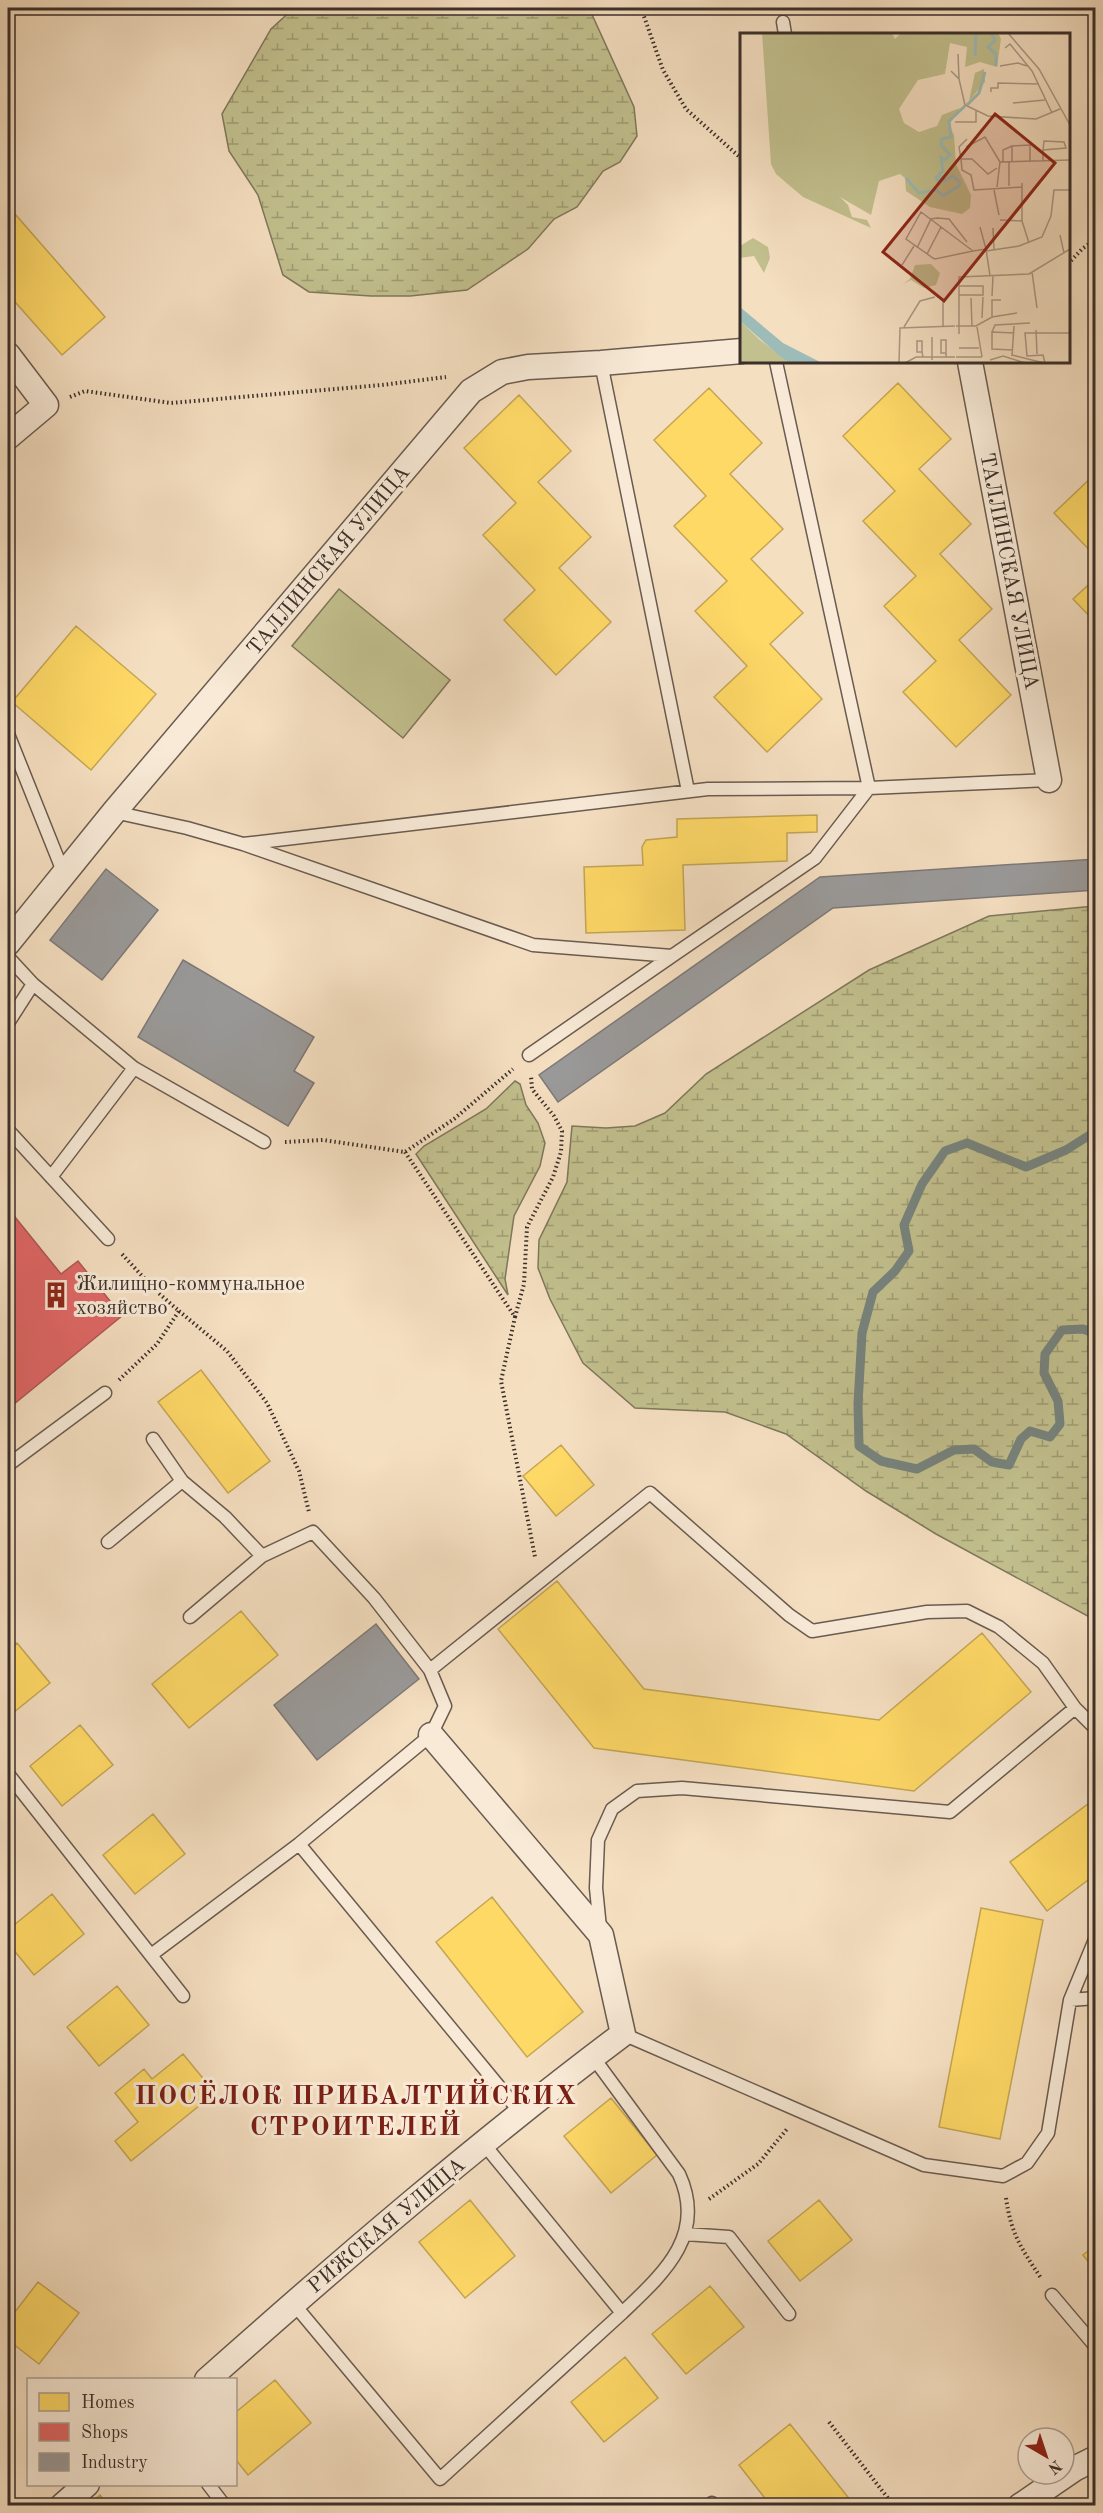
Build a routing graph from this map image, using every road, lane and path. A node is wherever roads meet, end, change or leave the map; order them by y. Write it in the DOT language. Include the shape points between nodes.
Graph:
graph roads {
  1 [pos="642,8"];
  2 [pos="740,158"];
  3 [pos="1095,239"];
  4 [pos="1070,262"];
  5 [pos="740,351"];
  6 [pos="8,355"];
  7 [pos="601,363"];
  8 [pos="776,363"];
  9 [pos="970,363"];
  10 [pos="455,376"];
  11 [pos="46,405"];
  12 [pos="8,437"];
  13 [pos="8,734"];
  14 [pos="1049,780"];
  15 [pos="869,788"];
  16 [pos="688,791"];
  17 [pos="114,812"];
  18 [pos="243,844"];
  19 [pos="64,874"];
  20 [pos="8,943"];
  21 [pos="672,956"];
  22 [pos="8,957"];
  23 [pos="33,984"];
  24 [pos="8,1023"];
  25 [pos="530,1055"];
  26 [pos="134,1068"];
  27 [pos="8,1130"];
  28 [pos="264,1142"];
  29 [pos="405,1152"];
  30 [pos="51,1177"];
  31 [pos="108,1239"];
  32 [pos="179,1311"];
  33 [pos="515,1317"];
  34 [pos="105,1393"];
  35 [pos="153,1439"];
  36 [pos="8,1465"];
  37 [pos="182,1481"];
  38 [pos="314,1532"];
  39 [pos="108,1542"];
  40 [pos="262,1556"];
  41 [pos="540,1581"];
  42 [pos="190,1617"];
  43 [pos="430,1670"];
  44 [pos="1075,1708"];
  45 [pos="1095,1729"];
  46 [pos="431,1735"];
  47 [pos="8,1774"];
  48 [pos="299,1844"];
  49 [pos="601,1935"];
  50 [pos="1095,1937"];
  51 [pos="151,1956"];
  52 [pos="183,1996"];
  53 [pos="1095,1998"];
  54 [pos="1070,2000"];
  55 [pos="623,2034"];
  56 [pos="592,2057"];
  57 [pos="520,2112"];
  58 [pos="801,2112"];
  59 [pos="483,2143"];
  60 [pos="689,2214"];
  61 [pos="1010,2223"];
  62 [pos="685,2234"];
  63 [pos="1052,2295"];
  64 [pos="294,2303"];
  65 [pos="622,2313"];
  66 [pos="789,2314"];
  67 [pos="1095,2347"];
  68 [pos="208,2378"];
  69 [pos="829,2422"];
  70 [pos="1095,2458"];
  71 [pos="85,2486"];
  72 [pos="210,2486"];
  73 [pos="62,2505"];
  74 [pos="225,2505"];
  75 [pos="894,2505"];
  76 [pos="1020,2505"];
  1 -- 2 [label="path" via="663,70 686,108"];
  3 -- 4 [label="path"];
  5 -- 7 [label="street, ТАЛЛИНСКАЯ УЛИЦА"];
  6 -- 11 [label="street"];
  7 -- 16 [label="lane"];
  7 -- 17 [label="street, ТАЛЛИНСКАЯ УЛИЦА" via="502,372 471,391"];
  8 -- 15 [label="lane"];
  9 -- 14 [label="street, ТАЛЛИНСКАЯ УЛИЦА"];
  10 -- 11 [label="path" via="171,403 85,391"];
  11 -- 12 [label="street"];
  13 -- 19 [label="lane"];
  14 -- 15 [label="lane"];
  15 -- 16 [label="lane"];
  15 -- 21 [label="lane" via="815,858"];
  16 -- 18 [label="lane"];
  17 -- 18 [label="lane"];
  17 -- 19 [label="street, ТАЛЛИНСКАЯ УЛИЦА"];
  18 -- 21 [label="lane" via="533,945"];
  19 -- 20 [label="street, ТАЛЛИНСКАЯ УЛИЦА"];
  21 -- 25 [label="lane"];
  22 -- 23 [label="lane"];
  23 -- 24 [label="lane"];
  23 -- 26 [label="lane"];
  25 -- 29 [label="path" via="453,1119"];
  25 -- 33 [label="path" via="532,1089 562,1131 561,1152 553,1177 527,1227 524,1284"];
  26 -- 28 [label="lane"];
  26 -- 30 [label="lane"];
  27 -- 30 [label="lane"];
  28 -- 29 [label="path" via="323,1140"];
  29 -- 33 [label="path"];
  30 -- 31 [label="lane"];
  31 -- 32 [label="path"];
  32 -- 34 [label="path" via="157,1344"];
  32 -- 38 [label="path" via="226,1351 267,1403 299,1471"];
  33 -- 41 [label="path" via="501,1381"];
  34 -- 36 [label="lane"];
  35 -- 37 [label="lane"];
  37 -- 39 [label="lane"];
  37 -- 40 [label="lane" via="225,1517"];
  38 -- 40 [label="lane"];
  38 -- 43 [label="lane" via="374,1598"];
  40 -- 42 [label="lane"];
  41 -- 43 [label="lane"];
  41 -- 44 [label="lane" via="650,1493 812,1631 927,1612 967,1611 999,1627 1043,1663"];
  43 -- 46 [label="lane" via="445,1706"];
  44 -- 45 [label="lane"];
  44 -- 49 [label="lane" via="950,1812 682,1788 638,1791 612,1809 598,1840 596,1888"];
  46 -- 48 [label="lane"];
  46 -- 49 [label="street"];
  47 -- 51 [label="lane"];
  48 -- 51 [label="lane"];
  48 -- 57 [label="lane"];
  49 -- 55 [label="street"];
  50 -- 54 [label="lane"];
  51 -- 52 [label="lane"];
  53 -- 54 [label="lane"];
  54 -- 58 [label="lane" via="1048,2133 1028,2163 1003,2176 924,2165"];
  55 -- 56 [label="street, РИЖСКАЯ УЛИЦА"];
  55 -- 58 [label="lane"];
  56 -- 57 [label="street, РИЖСКАЯ УЛИЦА"];
  56 -- 60 [label="lane" via="679,2174 687,2192"];
  57 -- 59 [label="street, РИЖСКАЯ УЛИЦА"];
  58 -- 60 [label="path" via="758,2164"];
  59 -- 64 [label="street, РИЖСКАЯ УЛИЦА"];
  59 -- 65 [label="lane"];
  60 -- 62 [label="lane"];
  61 -- 63 [label="path" via="1017,2241"];
  62 -- 65 [label="lane" via="674,2258"];
  62 -- 66 [label="lane" via="729,2237"];
  63 -- 67 [label="lane"];
  64 -- 65 [label="lane" via="440,2480"];
  64 -- 68 [label="street, РИЖСКАЯ УЛИЦА"];
  69 -- 75 [label="path"];
  70 -- 76 [label="street"];
  71 -- 73 [label="street"];
  72 -- 74 [label="lane"];
}
